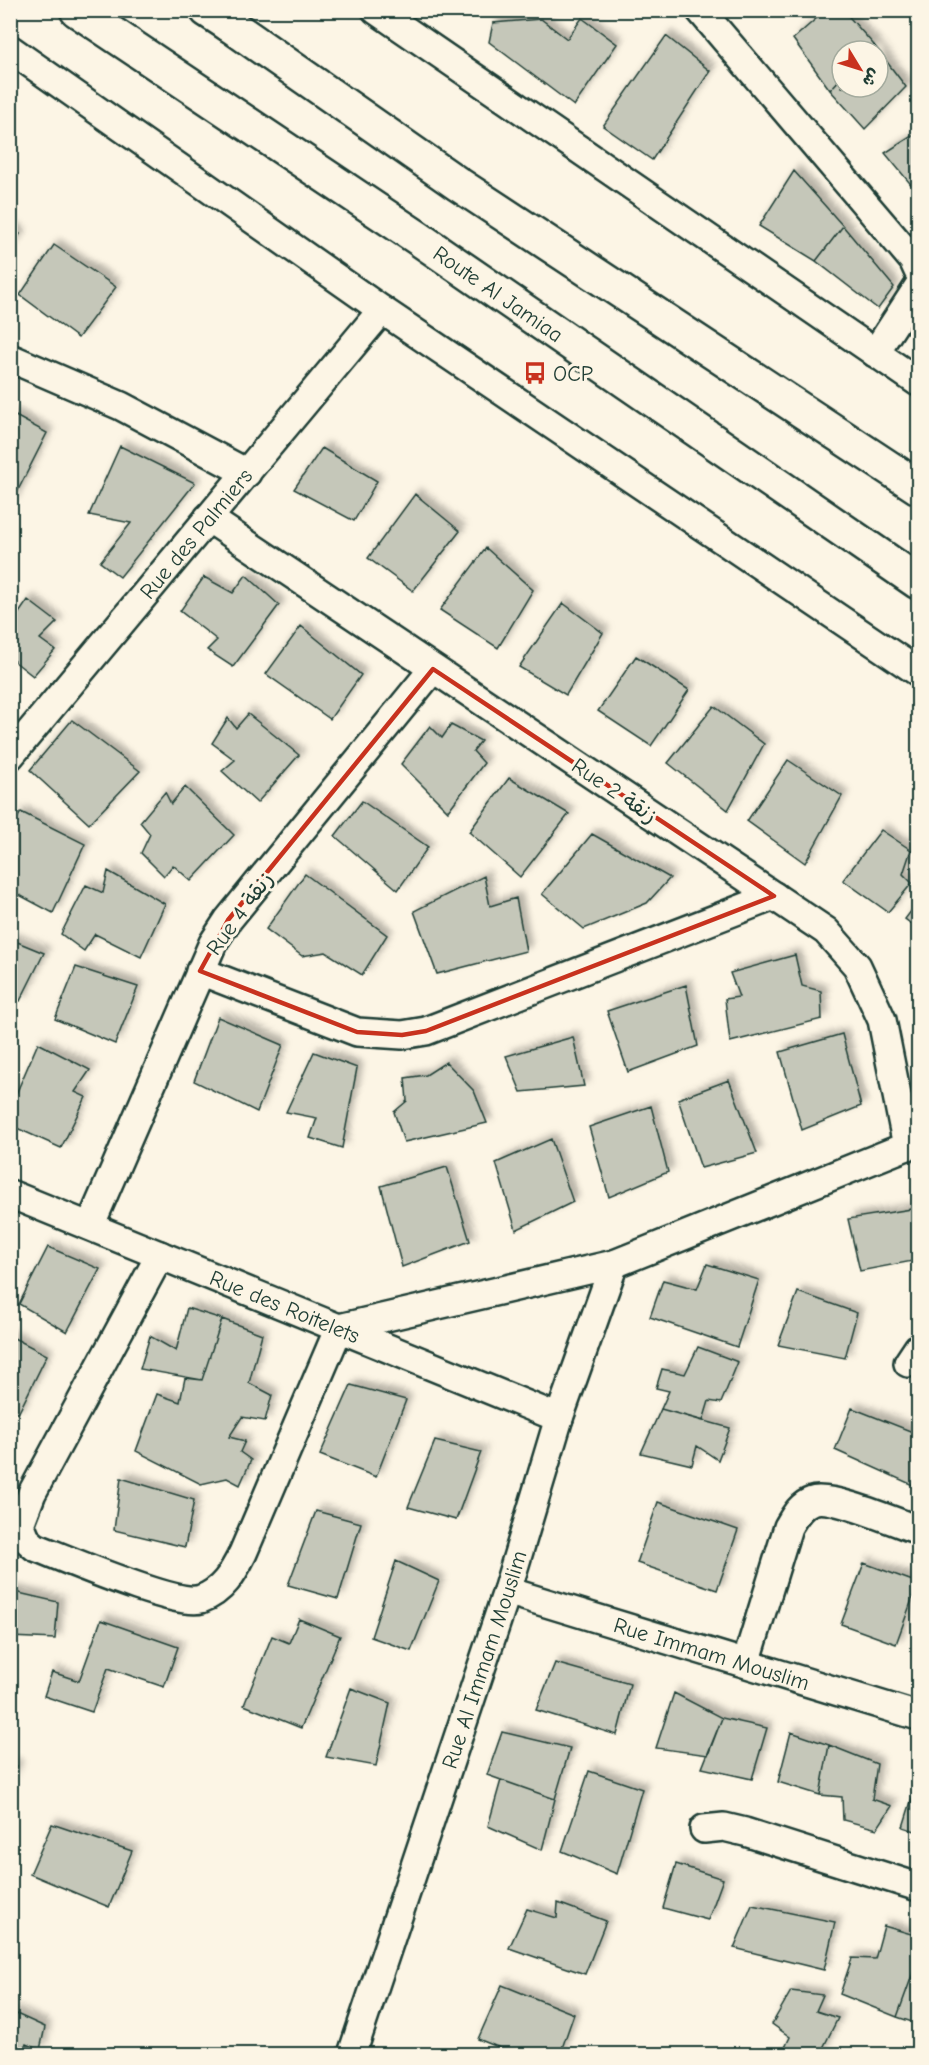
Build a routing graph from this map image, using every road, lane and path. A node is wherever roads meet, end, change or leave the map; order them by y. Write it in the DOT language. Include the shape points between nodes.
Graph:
graph roads {
  1 [pos="77,10"];
  2 [pos="376,10"];
  3 [pos="700,10"];
  4 [pos="218,15"];
  5 [pos="10,49"];
  6 [pos="918,271"];
  7 [pos="918,287"];
  8 [pos="381,310"];
  9 [pos="875,353"];
  10 [pos="10,358"];
  11 [pos="918,382"];
  12 [pos="247,473"];
  13 [pos="918,487"];
  14 [pos="208,518"];
  15 [pos="918,582"];
  16 [pos="434,669"];
  17 [pos="918,672"];
  18 [pos="10,756"];
  19 [pos="774,896"];
  20 [pos="200,971"];
  21 [pos="913,1144"];
  22 [pos="10,1194"];
  23 [pos="90,1226"];
  24 [pos="160,1255"];
  25 [pos="614,1264"];
  26 [pos="339,1328"];
  27 [pos="559,1418"];
  28 [pos="918,1530"];
  29 [pos="507,1591"];
  30 [pos="746,1663"];
  31 [pos="918,1716"];
  32 [pos="704,1829"];
  33 [pos="918,1887"];
  34 [pos="352,2055"];
  1 -- 15 [label="main road, Route Al Jamiaa" via="418,238"];
  2 -- 9 [label="street"];
  3 -- 6 [label="street" via="913,260"];
  4 -- 13 [label="main road" via="458,184"];
  5 -- 8 [label="street"];
  7 -- 9 [label="street"];
  8 -- 12 [label="street, Rue des Palmiers"];
  8 -- 17 [label="street"];
  9 -- 11 [label="street"];
  10 -- 12 [label="street" via="121,406"];
  12 -- 14 [label="street, Rue des Palmiers"];
  14 -- 16 [label="street, Rue 2 زنقة"];
  14 -- 18 [label="street, Rue des Palmiers"];
  16 -- 19 [label="street, Rue 2 زنقة"];
  16 -- 20 [label="street, Rue 4 زنقة" via="228,920"];
  19 -- 20 [label="street" via="426,1031 402,1035 357,1032"];
  19 -- 21 [label="street, Rue 2 زنقة" via="826,931 857,966 882,1020"];
  20 -- 23 [label="street, Rue 4 زنقة"];
  21 -- 25 [label="street"];
  22 -- 23 [label="street, Rue des Roitelets"];
  23 -- 24 [label="street, Rue des Roitelets"];
  24 -- 26 [label="street, Rue des Roitelets"];
  24 -- 26 [label="street" via="32,1493 20,1524 26,1539 35,1547 189,1601 201,1599 223,1586 243,1553"];
  25 -- 26 [label="street"];
  25 -- 27 [label="street, Rue Al Immam Mouslim"];
  26 -- 27 [label="street, Rue des Roitelets"];
  27 -- 29 [label="street, Rue Al Immam Mouslim"];
  28 -- 30 [label="street" via="836,1502 820,1498 809,1501 796,1512 788,1527"];
  29 -- 30 [label="street, Rue Immam Mouslim"];
  29 -- 34 [label="street, Rue Al Immam Mouslim"];
  30 -- 31 [label="street, Rue Immam Mouslim"];
  32 -- 33 [label="street" via="724,1827 745,1832"];
}
